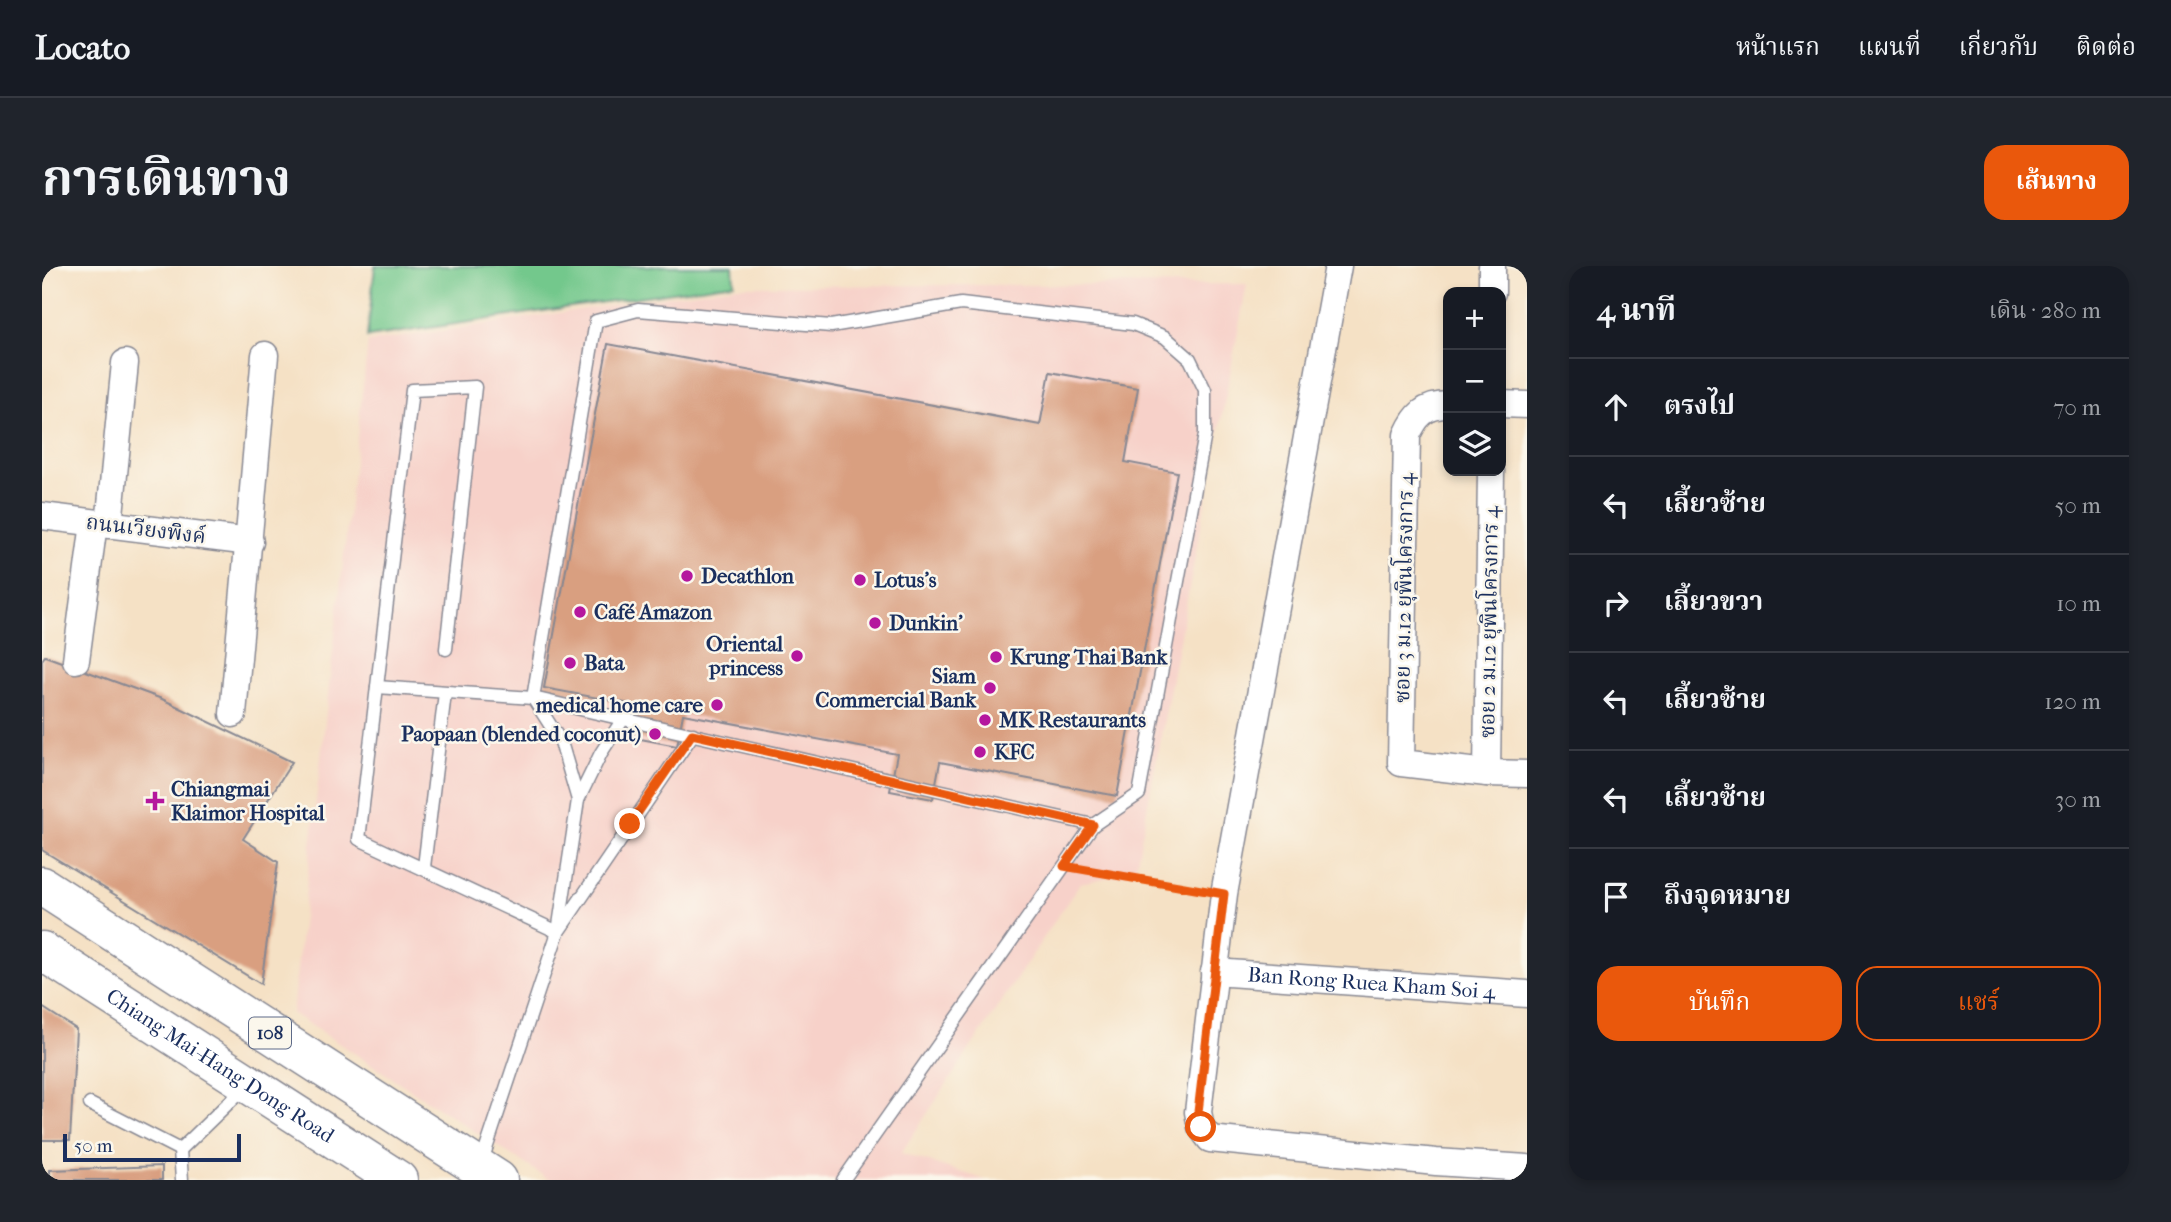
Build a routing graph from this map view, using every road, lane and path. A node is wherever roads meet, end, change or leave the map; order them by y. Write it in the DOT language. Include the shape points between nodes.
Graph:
graph roads {
  1 [pos="1338,266"];
  2 [pos="1492,266"];
  3 [pos="1492,287"];
  4 [pos="265,355"];
  5 [pos="125,363"];
  6 [pos="1506,404"];
  7 [pos="1443,405"];
  8 [pos="1527,405"];
  9 [pos="1491,476"];
  10 [pos="42,516"];
  11 [pos="101,524"];
  12 [pos="250,542"];
  13 [pos="446,649"];
  14 [pos="76,660"];
  15 [pos="377,687"];
  16 [pos="445,693"];
  17 [pos="533,698"];
  18 [pos="233,713"];
  19 [pos="622,719"];
  20 [pos="692,734"];
  21 [pos="1487,774"];
  22 [pos="1527,774"];
  23 [pos="578,800"];
  24 [pos="1093,825"];
  25 [pos="1064,866"];
  26 [pos="424,867"];
  27 [pos="42,886"];
  28 [pos="1224,894"];
  29 [pos="558,932"];
  30 [pos="42,951"];
  31 [pos="1214,972"];
  32 [pos="1527,993"];
  33 [pos="248,1084"];
  34 [pos="90,1104"];
  35 [pos="180,1150"];
  36 [pos="1527,1168"];
  37 [pos="489,1174"];
  38 [pos="182,1180"];
  39 [pos="398,1180"];
  40 [pos="843,1180"];
  1 -- 28 [label="street"];
  2 -- 3 [label="street"];
  4 -- 12 [label="street"];
  5 -- 11 [label="street"];
  6 -- 8 [label="street"];
  7 -- 21 [label="street, ซอย 3 ม.12 ยุพินโครงการ 4" via="1432,405 1416,415 1407,435 1401,763"];
  9 -- 21 [label="street, ซอย 2 ม.12 ยุพินโครงการ 4"];
  10 -- 11 [label="street, ถนนเวียงพิงค์"];
  11 -- 12 [label="street, ถนนเวียงพิงค์"];
  11 -- 14 [label="street"];
  12 -- 18 [label="street"];
  13 -- 15 [label="lane" via="475,387 412,390"];
  15 -- 16 [label="lane"];
  15 -- 26 [label="lane" via="359,839"];
  16 -- 17 [label="lane"];
  16 -- 26 [label="lane"];
  17 -- 19 [label="lane"];
  17 -- 23 [label="lane" via="562,742"];
  17 -- 24 [label="lane" via="596,321 638,310 831,326 961,304 1133,324 1165,337 1190,359 1205,390 1205,434 1139,794"];
  19 -- 20 [label="lane"];
  19 -- 23 [label="lane"];
  20 -- 24 [label="lane"];
  20 -- 29 [label="lane"];
  21 -- 22 [label="street"];
  23 -- 29 [label="lane"];
  24 -- 25 [label="lane"];
  25 -- 28 [label="path"];
  25 -- 40 [label="lane"];
  26 -- 29 [label="lane"];
  27 -- 37 [label="main road, 108"];
  28 -- 31 [label="street"];
  29 -- 37 [label="lane" via="498,1118"];
  30 -- 33 [label="main road, Chiang Mai-Hang Dong Road / 108"];
  31 -- 32 [label="street, Ban Rong Ruea Kham Soi 4"];
  31 -- 36 [label="street" via="1198,1112 1210,1139"];
  33 -- 35 [label="lane"];
  33 -- 39 [label="main road, Chiang Mai-Hang Dong Road / 108"];
  34 -- 35 [label="lane"];
  35 -- 38 [label="lane"];
}
